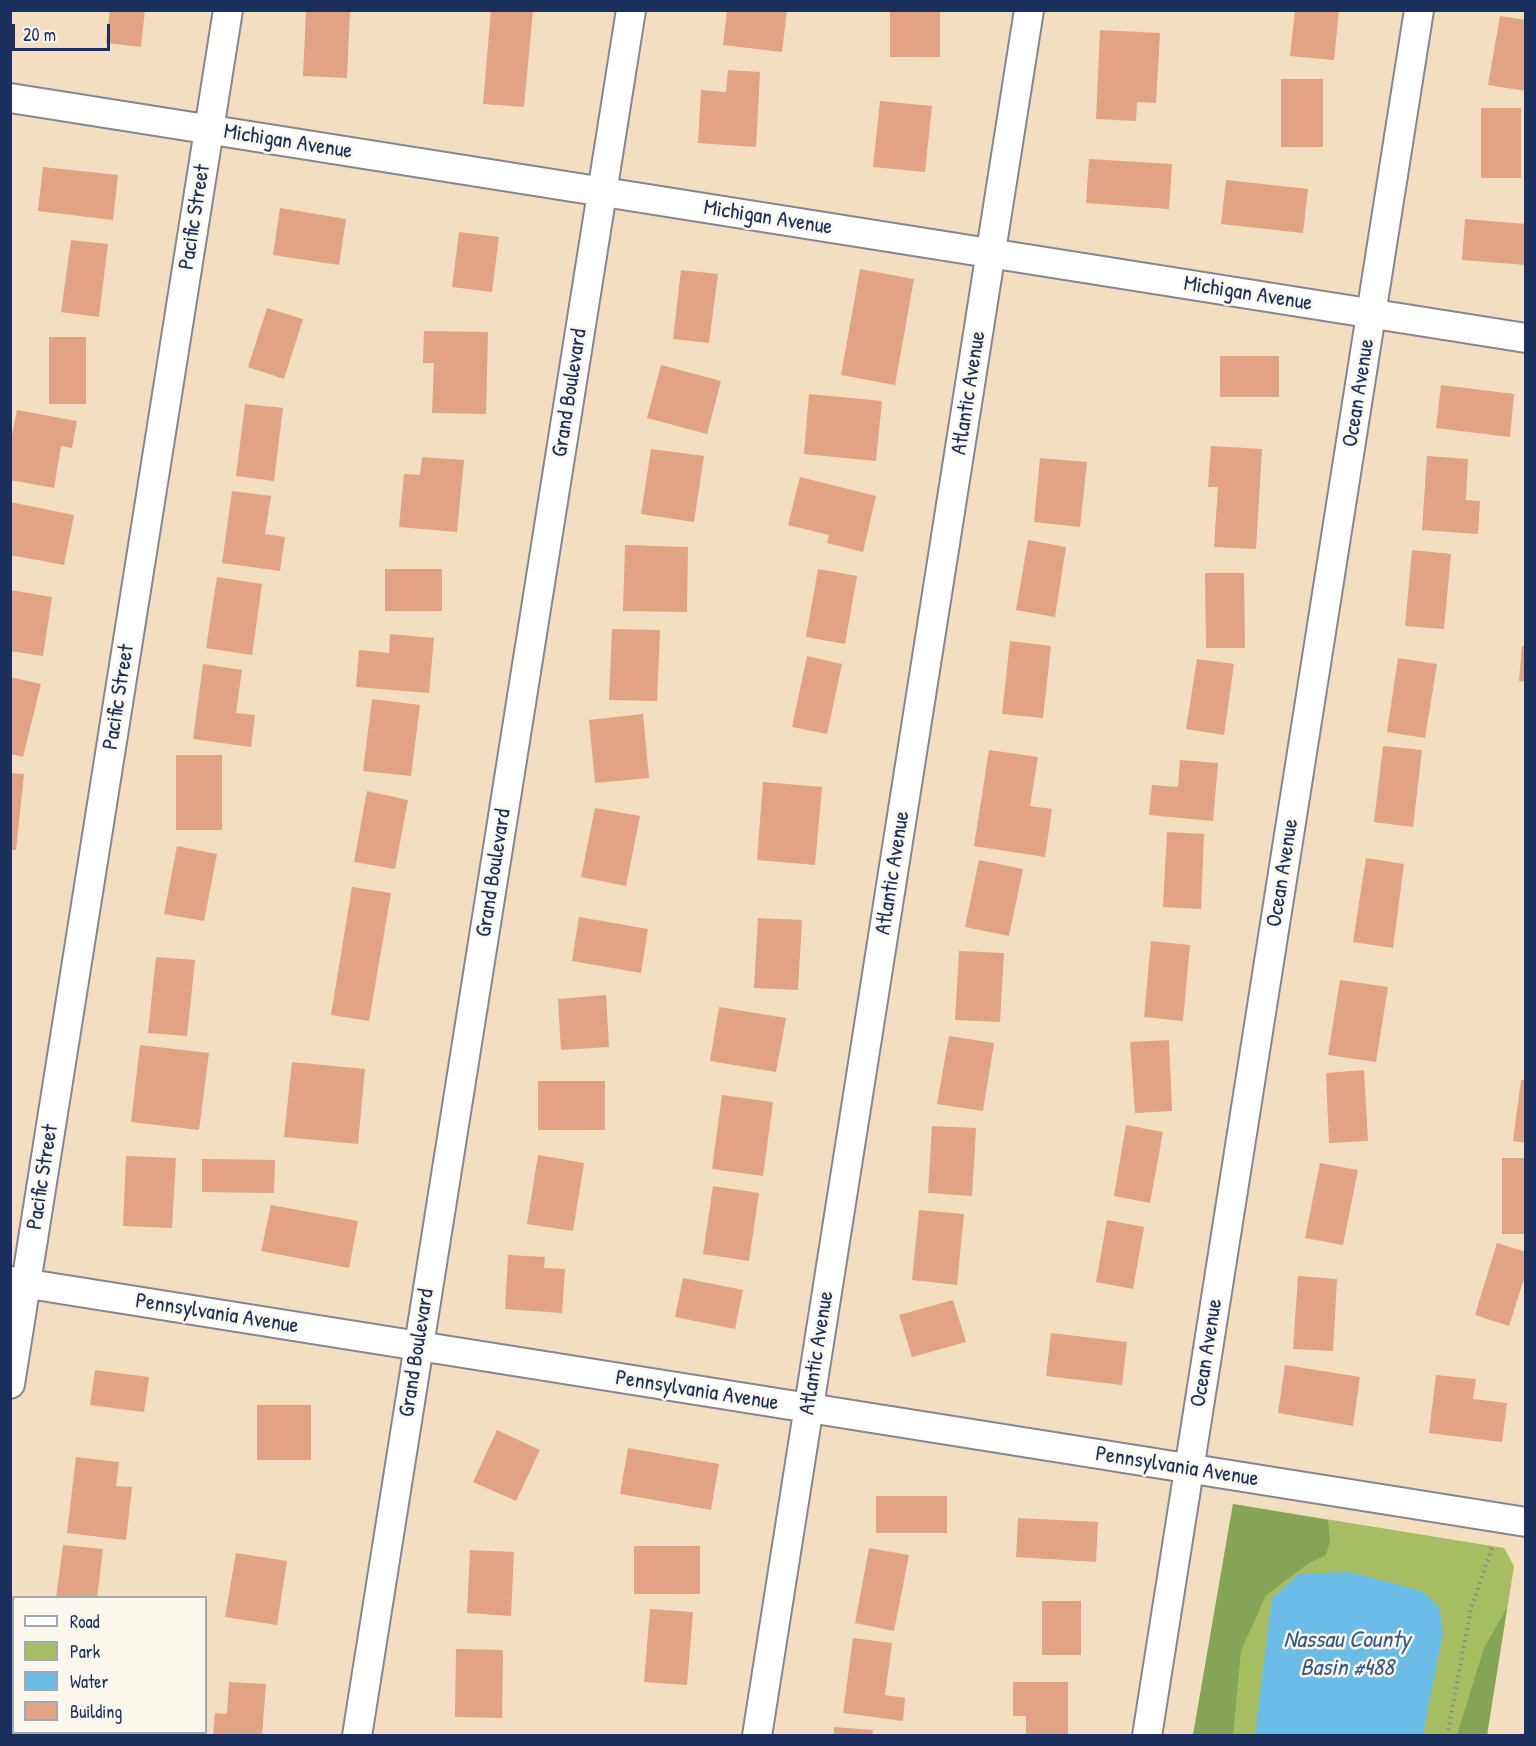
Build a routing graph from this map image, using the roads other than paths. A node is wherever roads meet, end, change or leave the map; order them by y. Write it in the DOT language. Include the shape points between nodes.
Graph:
graph roads {
  1 [pos="228,10"];
  2 [pos="631,10"];
  3 [pos="1029,10"];
  4 [pos="1419,10"];
  5 [pos="10,98"];
  6 [pos="209,130"];
  7 [pos="602,192"];
  8 [pos="991,253"];
  9 [pos="1372,314"];
  10 [pos="1526,338"];
  11 [pos="19,1282"];
  12 [pos="418,1346"];
  13 [pos="10,1384"];
  14 [pos="808,1409"];
  15 [pos="1189,1468"];
  16 [pos="1513,1521"];
  17 [pos="357,1736"];
  18 [pos="757,1736"];
  19 [pos="1147,1736"];
  1 -- 6 [label="street, Pacific Street"];
  2 -- 7 [label="street, Grand Boulevard"];
  3 -- 8 [label="street, Atlantic Avenue"];
  4 -- 9 [label="street, Ocean Avenue"];
  5 -- 6 [label="street, Michigan Avenue"];
  6 -- 7 [label="street, Michigan Avenue"];
  6 -- 11 [label="street, Pacific Street"];
  7 -- 8 [label="street, Michigan Avenue"];
  7 -- 12 [label="street, Grand Boulevard"];
  8 -- 9 [label="street, Michigan Avenue"];
  8 -- 14 [label="street, Atlantic Avenue"];
  9 -- 10 [label="street, Michigan Avenue"];
  9 -- 15 [label="street, Ocean Avenue"];
  11 -- 12 [label="street, Pennsylvania Avenue"];
  11 -- 13 [label="street, Pacific Street"];
  12 -- 14 [label="street, Pennsylvania Avenue"];
  12 -- 17 [label="street, Grand Boulevard"];
  14 -- 15 [label="street, Pennsylvania Avenue"];
  14 -- 18 [label="street, Atlantic Avenue"];
  15 -- 16 [label="street, Pennsylvania Avenue"];
  15 -- 19 [label="street, Ocean Avenue"];
}
